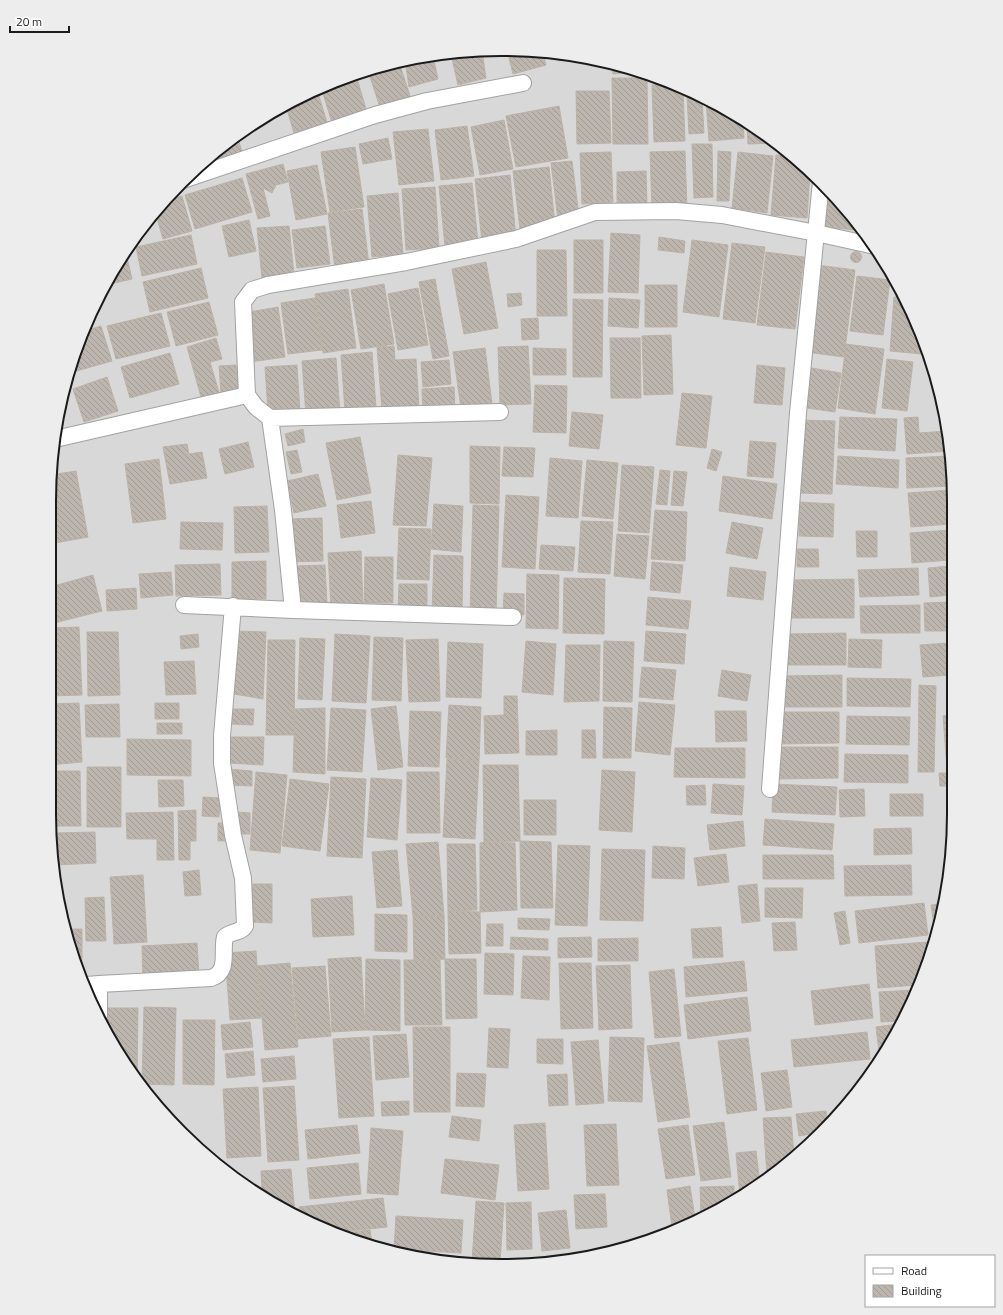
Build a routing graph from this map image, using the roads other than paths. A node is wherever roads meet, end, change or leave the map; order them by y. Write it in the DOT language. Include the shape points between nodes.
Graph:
graph roads {
  1 [pos="523,83"];
  2 [pos="199,174"];
  3 [pos="820,190"];
  4 [pos="816,233"];
  5 [pos="865,244"];
  6 [pos="246,395"];
  7 [pos="500,412"];
  8 [pos="270,418"];
  9 [pos="61,438"];
  10 [pos="184,605"];
  11 [pos="233,606"];
  12 [pos="293,610"];
  13 [pos="513,617"];
  14 [pos="770,789"];
  15 [pos="93,984"];
  16 [pos="95,996"];
  1 -- 2 [label="street" via="427,101 375,115"];
  3 -- 4 [label="street"];
  4 -- 5 [label="street"];
  4 -- 6 [label="street" via="722,215 676,211 595,212 516,239 406,262 268,285 252,290 243,302"];
  4 -- 14 [label="street" via="798,413"];
  6 -- 8 [label="street"];
  6 -- 9 [label="street"];
  7 -- 8 [label="street"];
  8 -- 12 [label="street"];
  10 -- 11 [label="street"];
  11 -- 12 [label="street"];
  11 -- 15 [label="street" via="222,763 233,835 243,878 245,926 242,930 225,937 223,968 212,978"];
  12 -- 13 [label="street"];
  15 -- 16 [label="street"];
}
